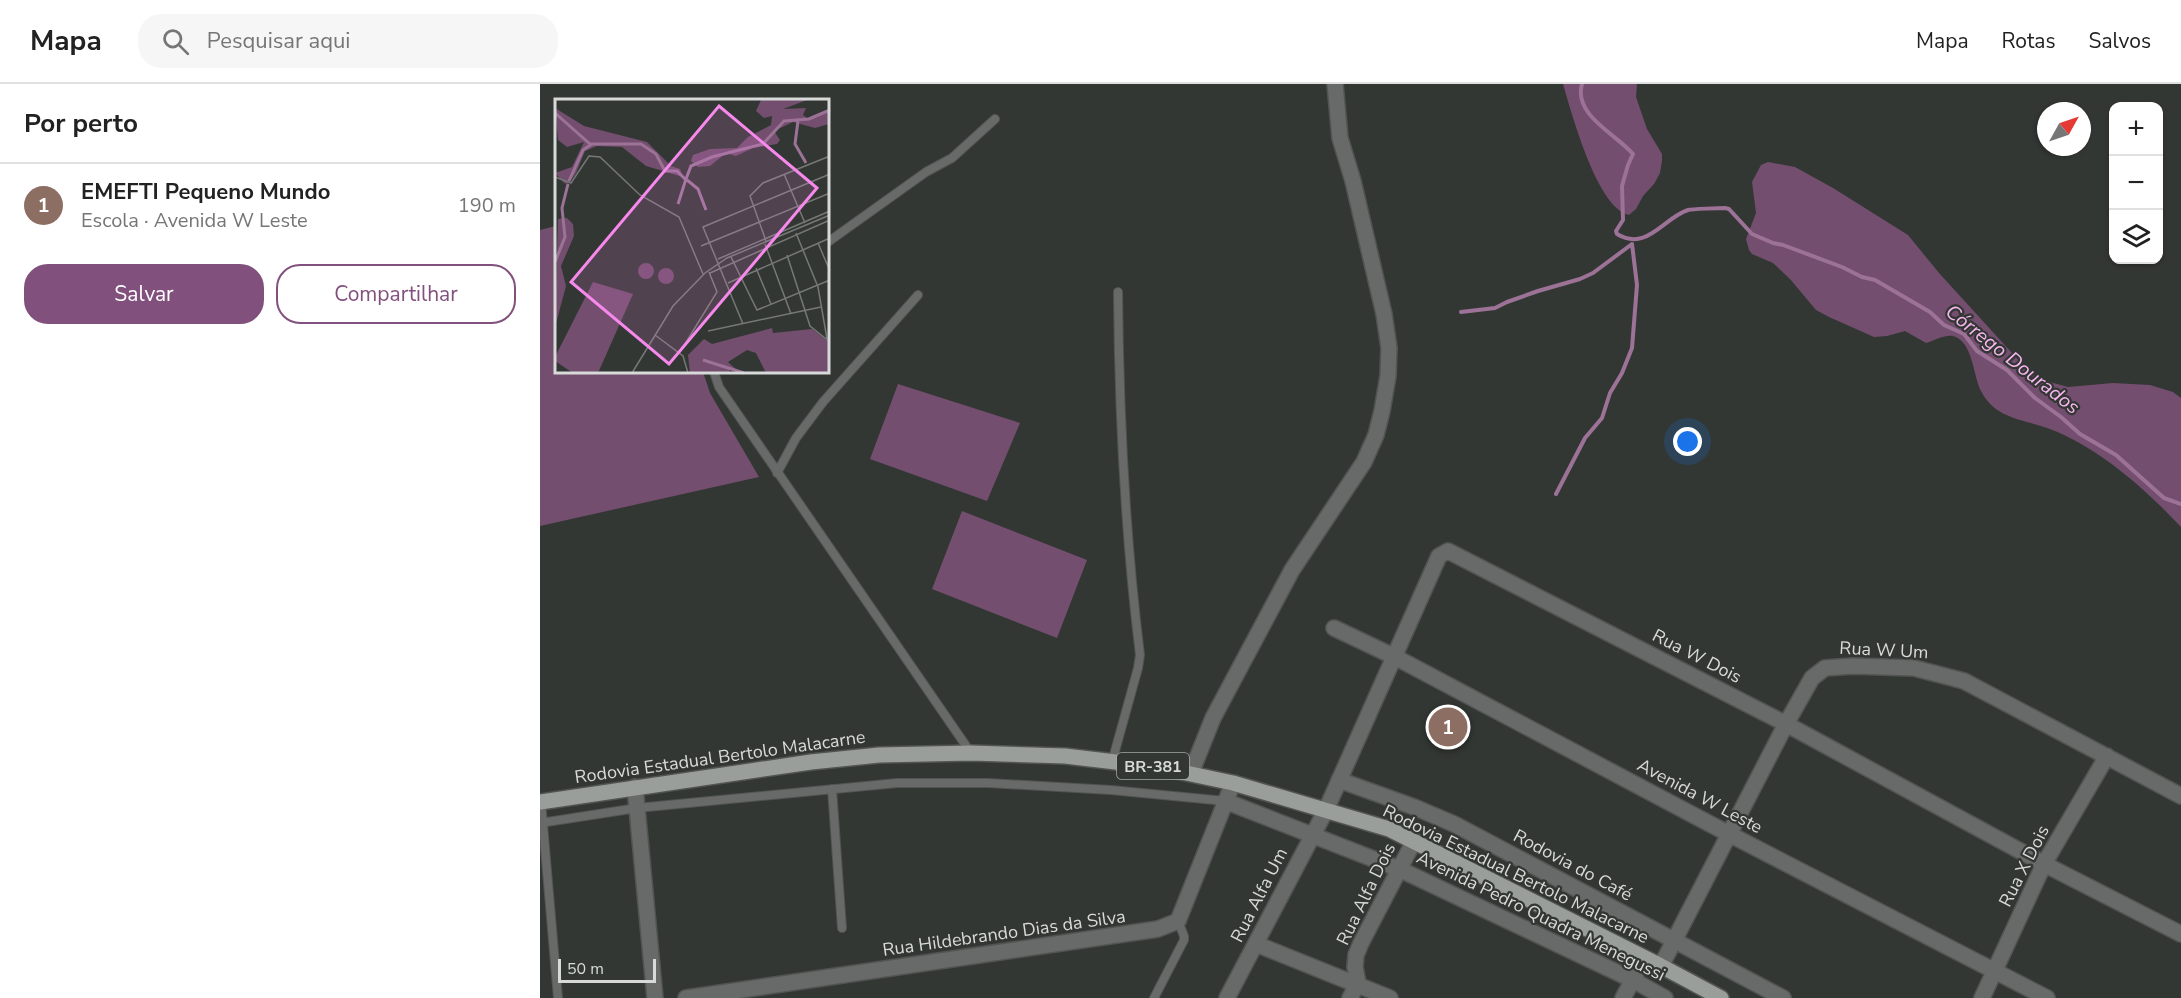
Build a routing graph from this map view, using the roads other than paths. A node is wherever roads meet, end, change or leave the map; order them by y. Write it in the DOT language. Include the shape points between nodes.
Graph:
graph roads {
  1 [pos="1335,84"];
  2 [pos="995,119"];
  3 [pos="830,241"];
  4 [pos="1118,292"];
  5 [pos="918,296"];
  6 [pos="715,374"];
  7 [pos="777,473"];
  8 [pos="1334,628"];
  9 [pos="1395,657"];
  10 [pos="1786,724"];
  11 [pos="971,753"];
  12 [pos="2107,756"];
  13 [pos="1112,762"];
  14 [pos="1191,773"];
  15 [pos="1339,780"];
  16 [pos="1233,783"];
  17 [pos="635,787"];
  18 [pos="832,789"];
  19 [pos="2181,796"];
  20 [pos="1225,801"];
  21 [pos="540,802"];
  22 [pos="637,808"];
  23 [pos="1326,810"];
  24 [pos="541,823"];
  25 [pos="1729,834"];
  26 [pos="1312,836"];
  27 [pos="1414,841"];
  28 [pos="2044,864"];
  29 [pos="543,867"];
  30 [pos="1399,869"];
  31 [pos="1178,921"];
  32 [pos="842,928"];
  33 [pos="2181,934"];
  34 [pos="1674,941"];
  35 [pos="1256,944"];
  36 [pos="1644,959"];
  37 [pos="1661,966"];
  38 [pos="1995,970"];
  39 [pos="1633,980"];
  40 [pos="1358,983"];
  41 [pos="558,998"];
  42 [pos="655,998"];
  43 [pos="686,998"];
  44 [pos="1154,998"];
  45 [pos="1227,998"];
  46 [pos="1350,998"];
  47 [pos="1390,998"];
  48 [pos="1623,998"];
  49 [pos="1665,998"];
  50 [pos="1720,998"];
  51 [pos="1783,998"];
  52 [pos="1982,998"];
  53 [pos="2047,998"];
  1 -- 14 [label="street" via="1341,138 1389,348 1382,411 1364,462 1292,570 1213,718"];
  2 -- 3 [label="lane" via="952,158"];
  4 -- 13 [label="lane" via="1125,514 1140,655"];
  5 -- 7 [label="lane" via="823,402 796,438"];
  6 -- 7 [label="lane" via="719,387"];
  7 -- 11 [label="lane"];
  8 -- 9 [label="street, Avenida W Leste"];
  9 -- 10 [label="street, Rua W Dois" via="1439,556 1448,551"];
  9 -- 15 [label="street, Rua W Dois"];
  9 -- 25 [label="street, Avenida W Leste"];
  10 -- 12 [label="street, Rua W Um" via="1812,678 1825,668 1914,668 1973,685"];
  10 -- 25 [label="street, Rua W Um"];
  10 -- 28 [label="street, Rua W Dois"];
  11 -- 13 [label="main road, Rodovia Estadual Bertolo Malacarne / BR-381"];
  11 -- 17 [label="main road, Rodovia Estadual Bertolo Malacarne / BR-381" via="879,755"];
  12 -- 19 [label="street, Rua W Um"];
  12 -- 28 [label="street, Rua X Dois"];
  13 -- 14 [label="main road, Rodovia Estadual Bertolo Malacarne / BR-381"];
  14 -- 16 [label="main road, Rodovia Estadual Bertolo Malacarne / BR-381"];
  15 -- 23 [label="street, Rua W Dois"];
  15 -- 34 [label="street, Rodovia do Café" via="1454,824"];
  16 -- 20 [label="street"];
  16 -- 23 [label="main road, Rodovia Estadual Bertolo Malacarne / BR-381"];
  17 -- 21 [label="main road, Rodovia Estadual Bertolo Malacarne / BR-381"];
  17 -- 22 [label="street"];
  18 -- 20 [label="lane" via="897,783 988,783"];
  18 -- 22 [label="lane"];
  18 -- 32 [label="lane"];
  20 -- 26 [label="street, Avenida Pedro Quadra Menegussi"];
  20 -- 31 [label="street"];
  21 -- 24 [label="lane"];
  22 -- 24 [label="lane"];
  22 -- 42 [label="street"];
  23 -- 26 [label="street, Rua Alfa Um"];
  23 -- 27 [label="main road, Rodovia Estadual Bertolo Malacarne / BR-381" via="1389,829"];
  24 -- 29 [label="lane"];
  25 -- 34 [label="street, Rua W Um"];
  25 -- 38 [label="street, Avenida W Leste"];
  26 -- 30 [label="street, Avenida Pedro Quadra Menegussi"];
  26 -- 35 [label="street, Rua Alfa Um"];
  27 -- 30 [label="street, Rua Alfa Dois"];
  27 -- 36 [label="main road, Rodovia Estadual Bertolo Malacarne / BR-381"];
  28 -- 33 [label="street, Rua W Dois"];
  28 -- 38 [label="street, Rua X Dois"];
  29 -- 41 [label="lane"];
  30 -- 39 [label="street, Avenida Pedro Quadra Menegussi"];
  30 -- 40 [label="street, Rua Alfa Dois" via="1361,943 1355,967"];
  31 -- 43 [label="street, Rua Hildebrando Dias da Silva" via="1115,937"];
  31 -- 44 [label="lane" via="1184,940"];
  34 -- 37 [label="street, Rua W Um"];
  34 -- 51 [label="street, Rodovia do Café"];
  35 -- 40 [label="street"];
  35 -- 45 [label="street, Rua Alfa Um"];
  36 -- 37 [label="main road, Rodovia Estadual Bertolo Malacarne / BR-381"];
  36 -- 39 [label="street"];
  37 -- 50 [label="main road, Rodovia Estadual Bertolo Malacarne / BR-381"];
  38 -- 52 [label="street, Rua X Dois"];
  38 -- 53 [label="street, Avenida W Leste"];
  39 -- 48 [label="street"];
  39 -- 49 [label="street, Avenida Pedro Quadra Menegussi"];
  40 -- 46 [label="street, Rua Alfa Dois"];
  40 -- 47 [label="street"];
}
